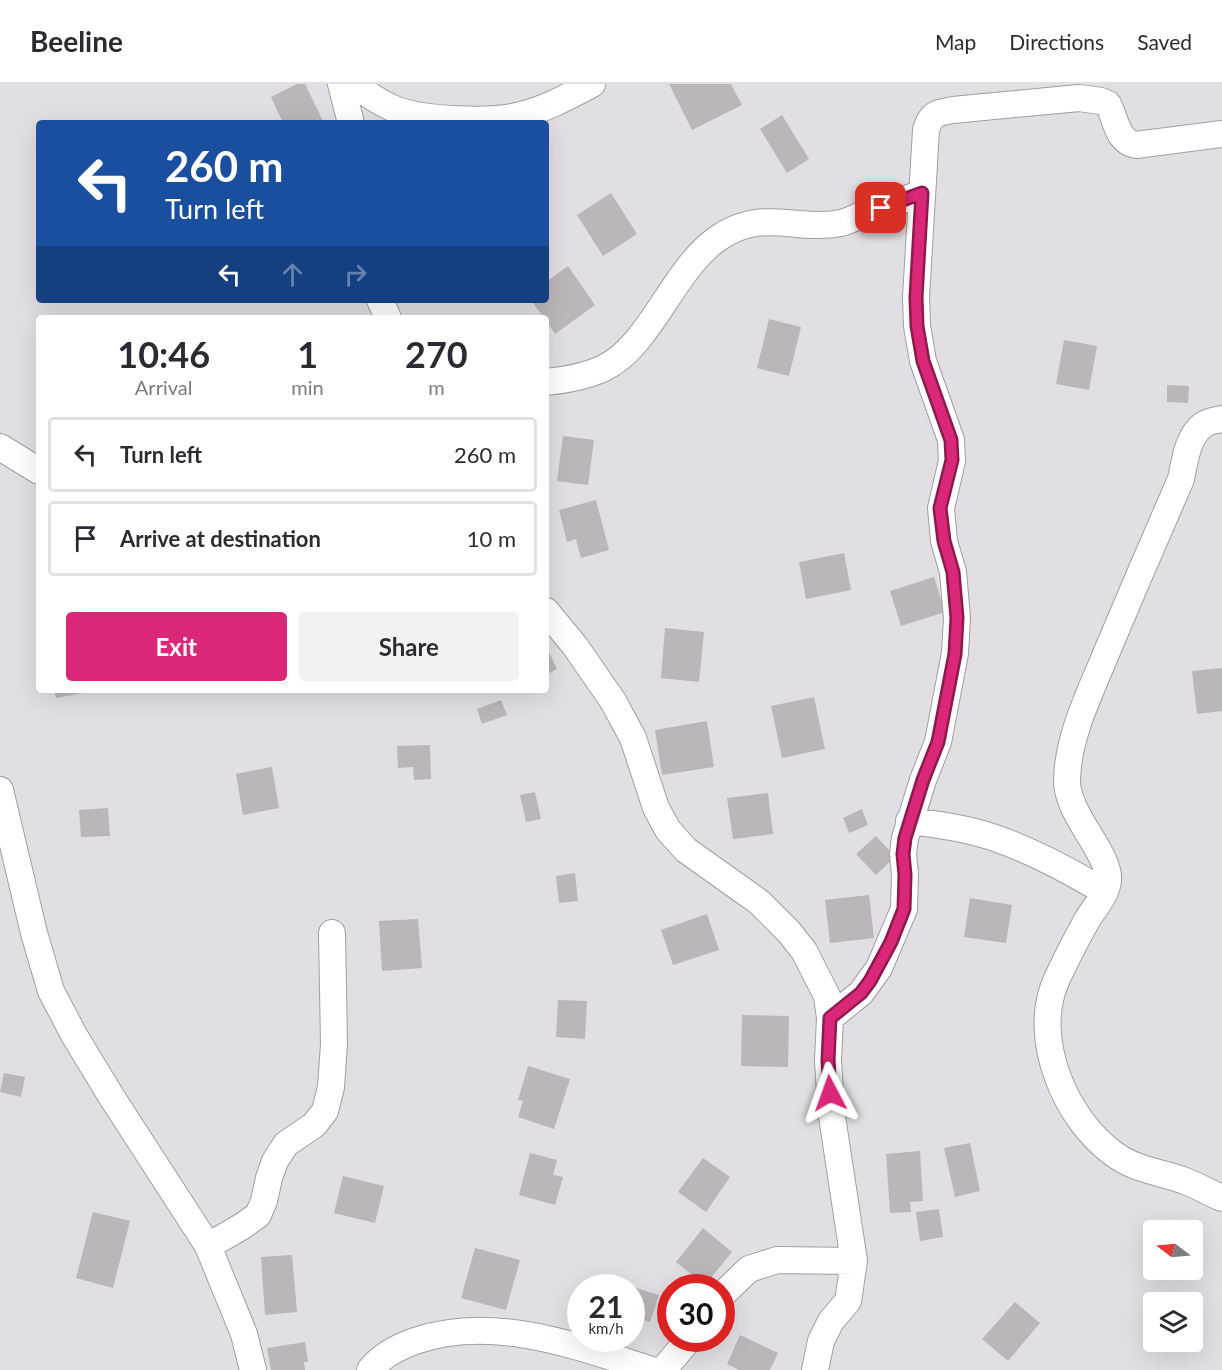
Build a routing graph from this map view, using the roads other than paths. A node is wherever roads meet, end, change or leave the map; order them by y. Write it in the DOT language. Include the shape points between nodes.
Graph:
graph roads {
  1 [pos="341,84"];
  2 [pos="354,84"];
  3 [pos="592,84"];
  4 [pos="350,120"];
  5 [pos="1222,134"];
  6 [pos="922,193"];
  7 [pos="549,382"];
  8 [pos="1222,418"];
  9 [pos="0,447"];
  10 [pos="36,469"];
  11 [pos="549,615"];
  12 [pos="0,790"];
  13 [pos="909,821"];
  14 [pos="1105,892"];
  15 [pos="332,933"];
  16 [pos="830,1018"];
  17 [pos="1222,1198"];
  18 [pos="208,1246"];
  19 [pos="854,1262"];
  20 [pos="735,1282"];
  21 [pos="678,1352"];
  22 [pos="253,1370"];
  23 [pos="370,1370"];
  24 [pos="652,1370"];
  25 [pos="663,1370"];
  26 [pos="815,1370"];
  1 -- 4 [label="street"];
  2 -- 3 [label="street" via="398,110 493,119 520,116"];
  5 -- 6 [label="street" via="1128,144 1122,140 1108,104 1079,98 938,112 929,119 926,130"];
  6 -- 7 [label="street" via="841,223 767,221 741,225 717,239 691,262 624,355 604,368"];
  6 -- 13 [label="street" via="917,326 923,361 951,440 952,460 940,508 953,572 957,618 955,654 938,742"];
  8 -- 14 [label="street" via="1204,424 1188,449 1181,479 1097,675 1068,761 1067,786 1072,805 1108,870"];
  9 -- 10 [label="street"];
  11 -- 16 [label="street" via="613,701 633,738 656,808 668,830 686,850 759,902 789,932 820,980"];
  12 -- 18 [label="street" via="33,933 51,991 111,1096"];
  13 -- 14 [label="street" via="948,825 993,837"];
  13 -- 16 [label="street" via="903,854 904,909 891,942 861,993"];
  14 -- 17 [label="street" via="1055,984 1047,1019 1061,1088 1089,1130 1113,1154 1139,1168 1185,1181"];
  15 -- 18 [label="street" via="334,1044 325,1111 314,1125 286,1144 275,1161 258,1215"];
  16 -- 19 [label="street" via="831,1110"];
  18 -- 22 [label="street" via="244,1334"];
  19 -- 20 [label="street" via="777,1260 749,1269"];
  19 -- 26 [label="street" via="848,1301 821,1341"];
  21 -- 25 [label="street"];
  23 -- 24 [label="street" via="377,1361 404,1345 436,1334 473,1329 564,1342"];
}
